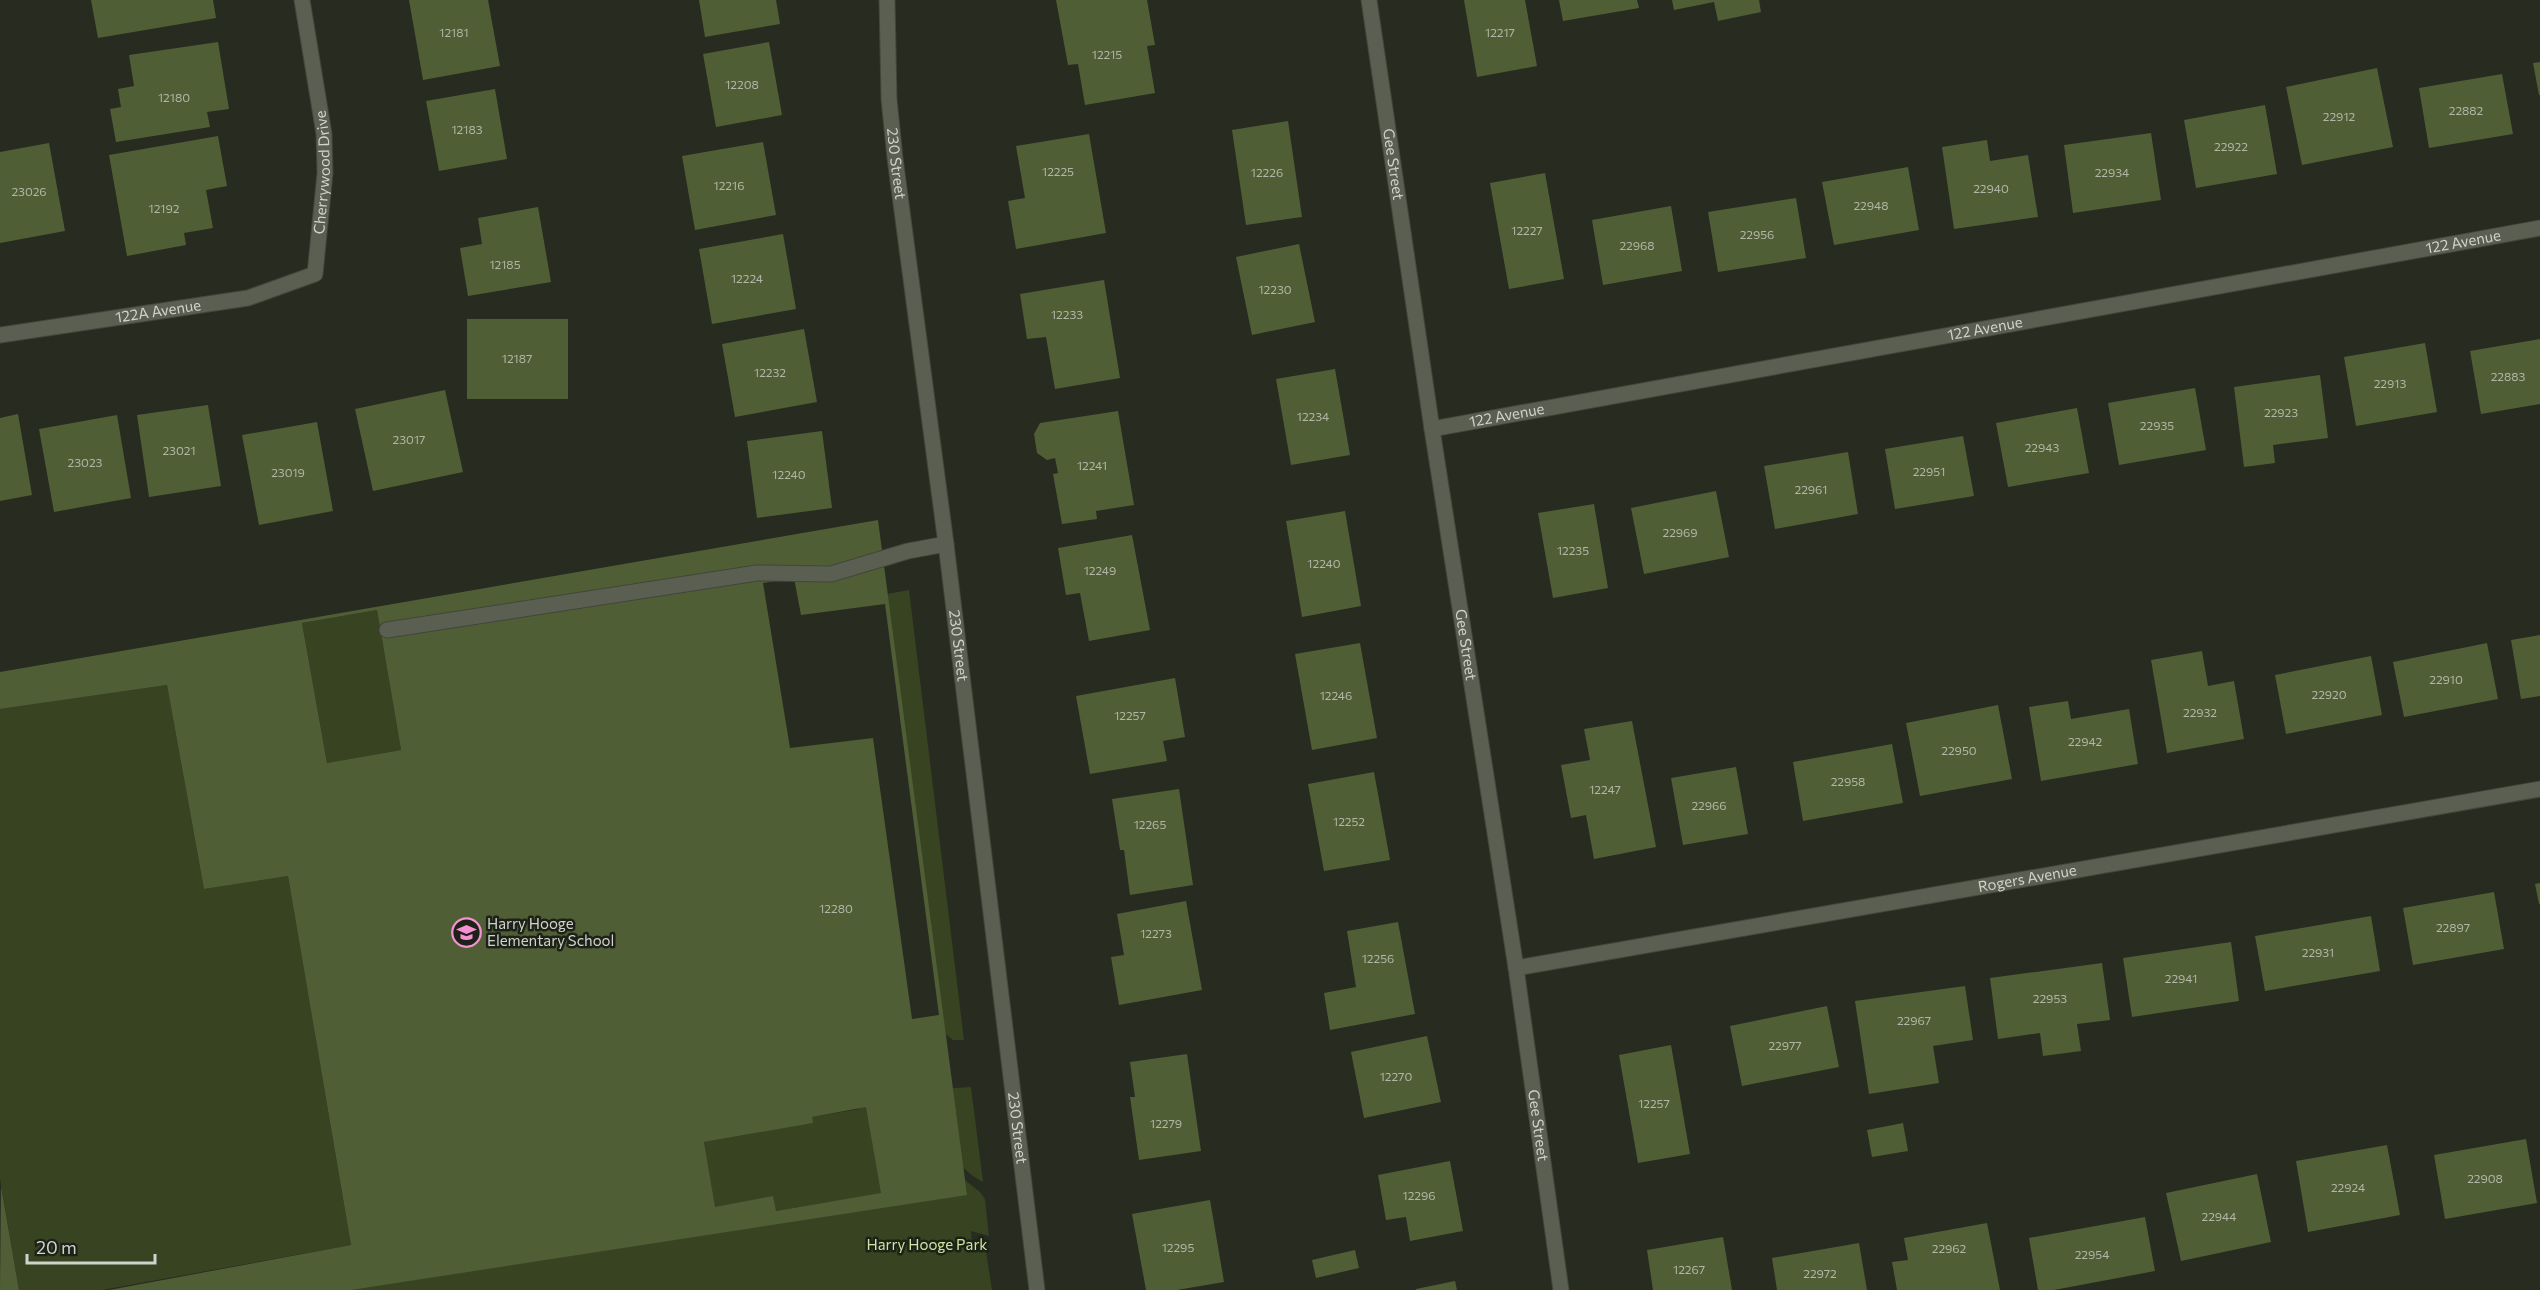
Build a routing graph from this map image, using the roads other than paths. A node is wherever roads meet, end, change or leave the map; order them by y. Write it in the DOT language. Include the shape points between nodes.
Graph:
graph roads {
  1 [pos="302,0"];
  2 [pos="887,0"];
  3 [pos="1369,0"];
  4 [pos="2540,228"];
  5 [pos="315,274"];
  6 [pos="0,335"];
  7 [pos="1431,429"];
  8 [pos="946,544"];
  9 [pos="387,630"];
  10 [pos="2540,789"];
  11 [pos="1516,968"];
  12 [pos="1037,1290"];
  13 [pos="1562,1290"];
  1 -- 5 [label="street, Cherrywood Drive" via="324,134 325,173"];
  2 -- 8 [label="street, 230 Street" via="895,159"];
  3 -- 7 [label="street, Gee Street"];
  4 -- 7 [label="street, 122 Avenue"];
  5 -- 6 [label="street, 122A Avenue" via="248,298"];
  7 -- 11 [label="street, Gee Street"];
  8 -- 9 [label="street" via="831,574 757,573"];
  8 -- 12 [label="street, 230 Street"];
  10 -- 11 [label="street, Rogers Avenue"];
  11 -- 13 [label="street, Gee Street"];
}
